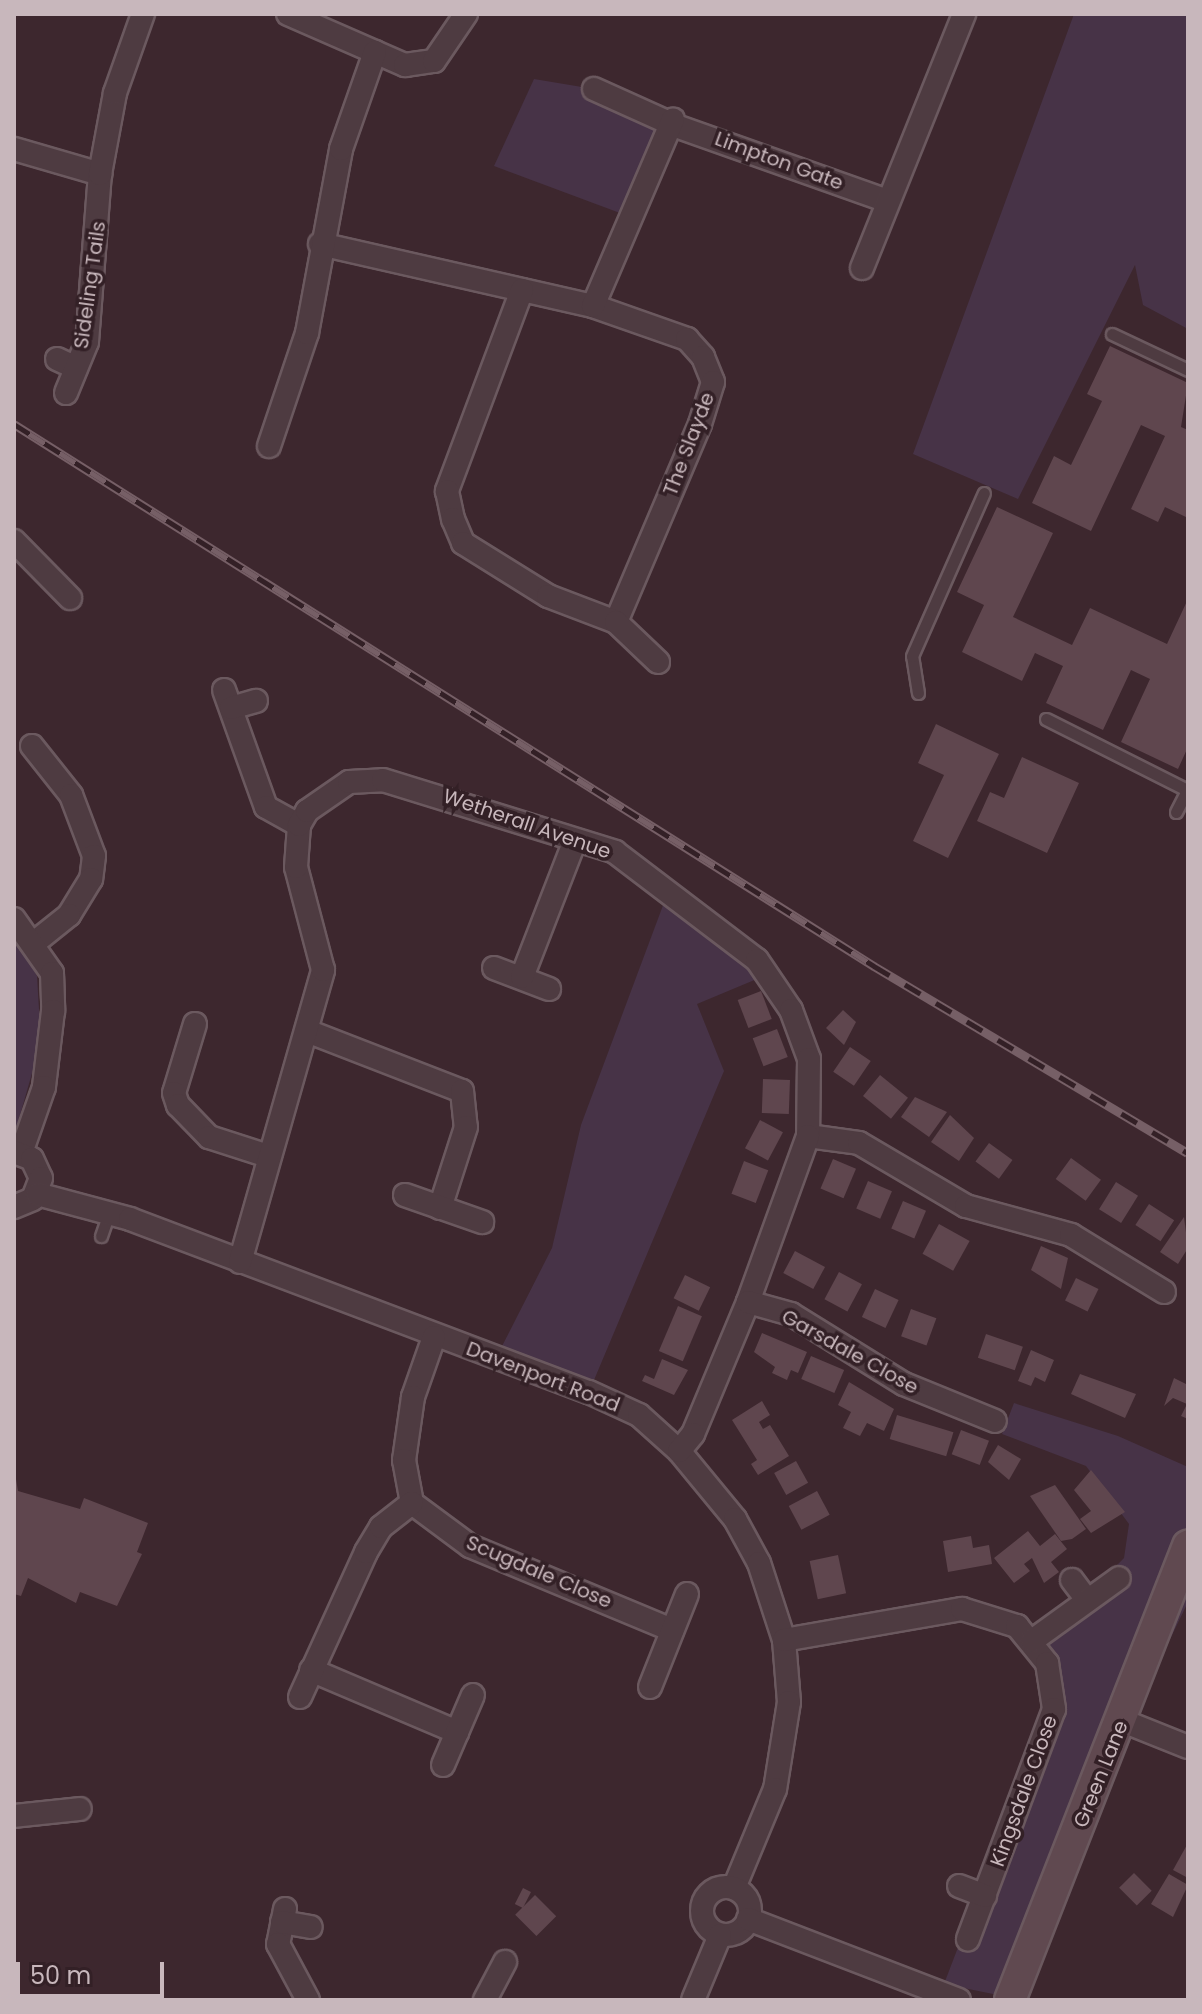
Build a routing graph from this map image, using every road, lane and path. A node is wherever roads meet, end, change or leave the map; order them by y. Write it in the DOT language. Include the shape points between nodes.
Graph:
graph roads {
  1 [pos="143,14"];
  2 [pos="288,14"];
  3 [pos="466,14"];
  4 [pos="964,14"];
  5 [pos="375,52"];
  6 [pos="594,89"];
  7 [pos="673,119"];
  8 [pos="14,149"];
  9 [pos="100,174"];
  10 [pos="888,201"];
  11 [pos="320,244"];
  12 [pos="862,268"];
  13 [pos="522,290"];
  14 [pos="593,306"];
  15 [pos="1112,334"];
  16 [pos="1188,370"];
  17 [pos="66,393"];
  18 [pos="269,446"];
  19 [pos="984,493"];
  20 [pos="14,541"];
  21 [pos="70,598"];
  22 [pos="616,622"];
  23 [pos="658,662"];
  24 [pos="918,693"];
  25 [pos="256,701"];
  26 [pos="1046,719"];
  27 [pos="32,746"];
  28 [pos="1188,789"];
  29 [pos="77,811"];
  30 [pos="1176,812"];
  31 [pos="299,825"];
  32 [pos="64,833"];
  33 [pos="574,843"];
  34 [pos="14,919"];
  35 [pos="35,942"];
  36 [pos="494,968"];
  37 [pos="522,977"];
  38 [pos="549,989"];
  39 [pos="195,1024"];
  40 [pos="307,1031"];
  41 [pos="808,1136"];
  42 [pos="18,1152"];
  43 [pos="268,1156"];
  44 [pos="37,1194"];
  45 [pos="405,1195"];
  46 [pos="14,1207"];
  47 [pos="440,1208"];
  48 [pos="109,1213"];
  49 [pos="482,1222"];
  50 [pos="101,1236"];
  51 [pos="240,1262"];
  52 [pos="1164,1292"];
  53 [pos="748,1302"];
  54 [pos="434,1337"];
  55 [pos="995,1421"];
  56 [pos="679,1451"];
  57 [pos="412,1503"];
  58 [pos="1188,1546"];
  59 [pos="1119,1578"];
  60 [pos="1072,1580"];
  61 [pos="687,1594"];
  62 [pos="1087,1600"];
  63 [pos="672,1630"];
  64 [pos="784,1640"];
  65 [pos="1032,1641"];
  66 [pos="311,1670"];
  67 [pos="650,1687"];
  68 [pos="473,1695"];
  69 [pos="300,1697"];
  70 [pos="1123,1721"];
  71 [pos="457,1732"];
  72 [pos="1188,1747"];
  73 [pos="443,1765"];
  74 [pos="14,1816"];
  75 [pos="68,1818"];
  76 [pos="959,1886"];
  77 [pos="734,1888"];
  78 [pos="985,1896"];
  79 [pos="748,1919"];
  80 [pos="311,1927"];
  81 [pos="720,1935"];
  82 [pos="968,1939"];
  83 [pos="308,2000"];
  84 [pos="693,2000"];
  85 [pos="959,2000"];
  86 [pos="1010,2000"];
  1 -- 9 [label="street, Sideling Tails" via="115,93"];
  2 -- 5 [label="street"];
  3 -- 5 [label="street" via="434,61 405,65"];
  4 -- 10 [label="street"];
  5 -- 11 [label="street" via="341,149"];
  6 -- 7 [label="street, Limpton Gate"];
  7 -- 10 [label="street, Limpton Gate"];
  7 -- 14 [label="street"];
  8 -- 9 [label="street"];
  9 -- 17 [label="street, Sideling Tails" via="88,329 66,364"];
  10 -- 12 [label="street"];
  11 -- 13 [label="street, The Slayde"];
  11 -- 18 [label="street" via="307,333"];
  13 -- 14 [label="street, The Slayde"];
  13 -- 22 [label="street" via="447,491 453,519 463,543 548,596"];
  14 -- 22 [label="street, The Slayde" via="687,339 713,382"];
  15 -- 16 [label="lane"];
  19 -- 24 [label="lane" via="912,656"];
  20 -- 21 [label="street"];
  22 -- 23 [label="street" via="630,642"];
  25 -- 31 [label="street" via="228,699 266,807"];
  26 -- 28 [label="lane"];
  27 -- 29 [label="street"];
  28 -- 30 [label="lane"];
  29 -- 32 [label="street"];
  29 -- 35 [label="street" via="94,856 91,879 69,915"];
  31 -- 33 [label="street, Wetherall Avenue" via="328,792 349,782 383,780 438,792"];
  31 -- 40 [label="street" via="296,867 323,970"];
  33 -- 37 [label="street"];
  33 -- 41 [label="street, Wetherall Avenue" via="615,852 763,967 791,1010 809,1059"];
  34 -- 35 [label="street"];
  35 -- 42 [label="street" via="52,973 53,1038 34,1127"];
  36 -- 37 [label="street"];
  37 -- 38 [label="street"];
  39 -- 43 [label="street" via="174,1093 178,1105 209,1137"];
  40 -- 43 [label="street"];
  40 -- 47 [label="street" via="462,1091 466,1127"];
  41 -- 52 [label="street" via="859,1143 966,1206 1071,1235 1116,1276"];
  41 -- 53 [label="street, Wetherall Avenue"];
  42 -- 44 [label="street" via="39,1168"];
  43 -- 51 [label="street"];
  44 -- 46 [label="street"];
  44 -- 48 [label="street, Davenport Road"];
  45 -- 47 [label="street"];
  47 -- 49 [label="street"];
  48 -- 50 [label="lane"];
  48 -- 51 [label="street, Davenport Road"];
  51 -- 54 [label="street, Davenport Road"];
  53 -- 55 [label="street, Garsdale Close" via="791,1314 904,1384"];
  53 -- 56 [label="street, Wetherall Avenue" via="693,1434"];
  54 -- 56 [label="street, Davenport Road" via="639,1415"];
  54 -- 57 [label="street" via="413,1397 404,1460"];
  56 -- 64 [label="street, Davenport Road" via="735,1519 759,1563"];
  57 -- 63 [label="street, Scugdale Close" via="470,1546"];
  57 -- 66 [label="street" via="381,1527"];
  58 -- 70 [label="main road, Green Lane"];
  59 -- 62 [label="street"];
  60 -- 62 [label="street"];
  61 -- 63 [label="street"];
  62 -- 65 [label="street"];
  63 -- 67 [label="street"];
  64 -- 65 [label="street, Kingsdale Close" via="962,1609 991,1613"];
  64 -- 77 [label="street, Davenport Road" via="789,1702 775,1789"];
  65 -- 78 [label="street, Kingsdale Close" via="1047,1663 1054,1709"];
  66 -- 69 [label="street"];
  66 -- 71 [label="street"];
  68 -- 71 [label="street"];
  70 -- 72 [label="street"];
  70 -- 86 [label="main road, Green Lane"];
  71 -- 73 [label="street"];
  74 -- 75 [label="street"];
  76 -- 78 [label="street"];
  77 -- 79 [label="street" via="744,1895"];
  77 -- 81 [label="street" via="713,1890 702,1906 703,1920"];
  78 -- 82 [label="street, Kingsdale Close"];
  79 -- 81 [label="street" via="732,1934"];
  79 -- 85 [label="street"];
  80 -- 83 [label="street" via="284,1915 278,1944"];
  81 -- 84 [label="street"];
}
